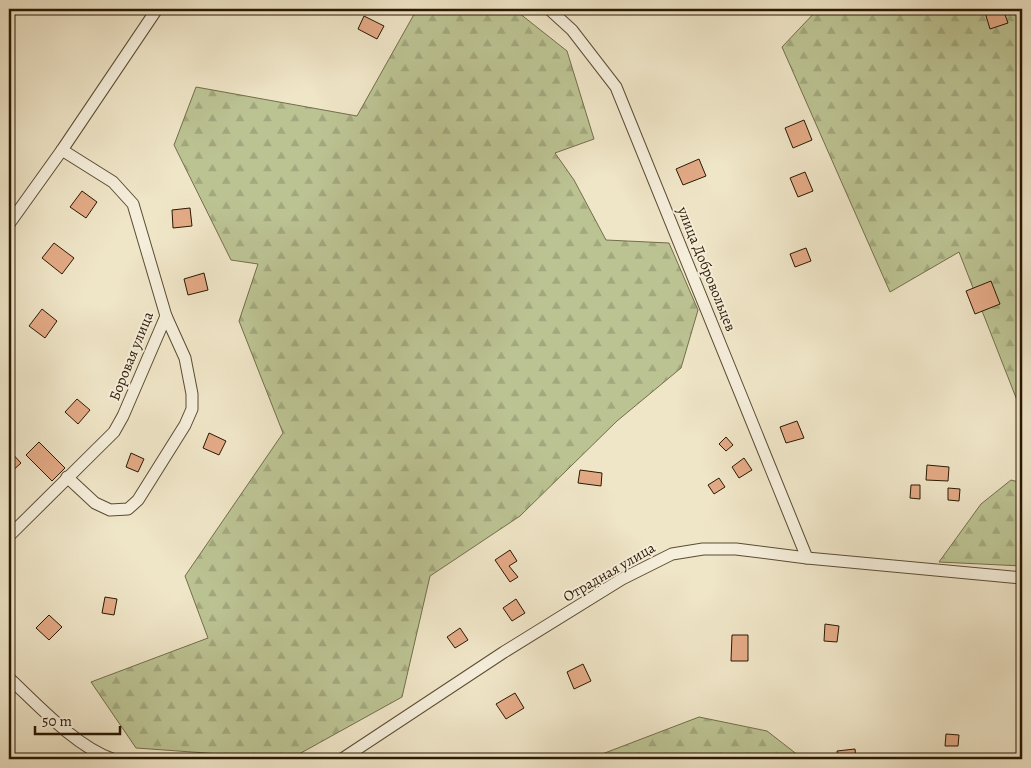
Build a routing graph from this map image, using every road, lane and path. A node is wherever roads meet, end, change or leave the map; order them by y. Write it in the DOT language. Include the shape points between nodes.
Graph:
graph roads {
  1 [pos="157,9"];
  2 [pos="549,9"];
  3 [pos="62,150"];
  4 [pos="9,224"];
  5 [pos="166,316"];
  6 [pos="67,477"];
  7 [pos="9,536"];
  8 [pos="807,558"];
  9 [pos="1022,578"];
  10 [pos="9,678"];
  11 [pos="112,759"];
  12 [pos="342,759"];
  1 -- 3 [label="street"];
  2 -- 8 [label="street, улица Добровольцев" via="572,30 616,87"];
  3 -- 4 [label="street"];
  3 -- 5 [label="street, Боровая улица" via="113,182 133,204"];
  5 -- 6 [label="street, Боровая улица" via="114,432"];
  5 -- 6 [label="street" via="185,358 192,394 192,409 185,426 138,500 128,509 110,510 96,503"];
  6 -- 7 [label="street, Боровая улица"];
  8 -- 9 [label="street, Отрадная улица"];
  8 -- 12 [label="street, Отрадная улица" via="736,549 703,549 672,554 622,578"];
  10 -- 11 [label="street" via="57,724 100,755"];
}
